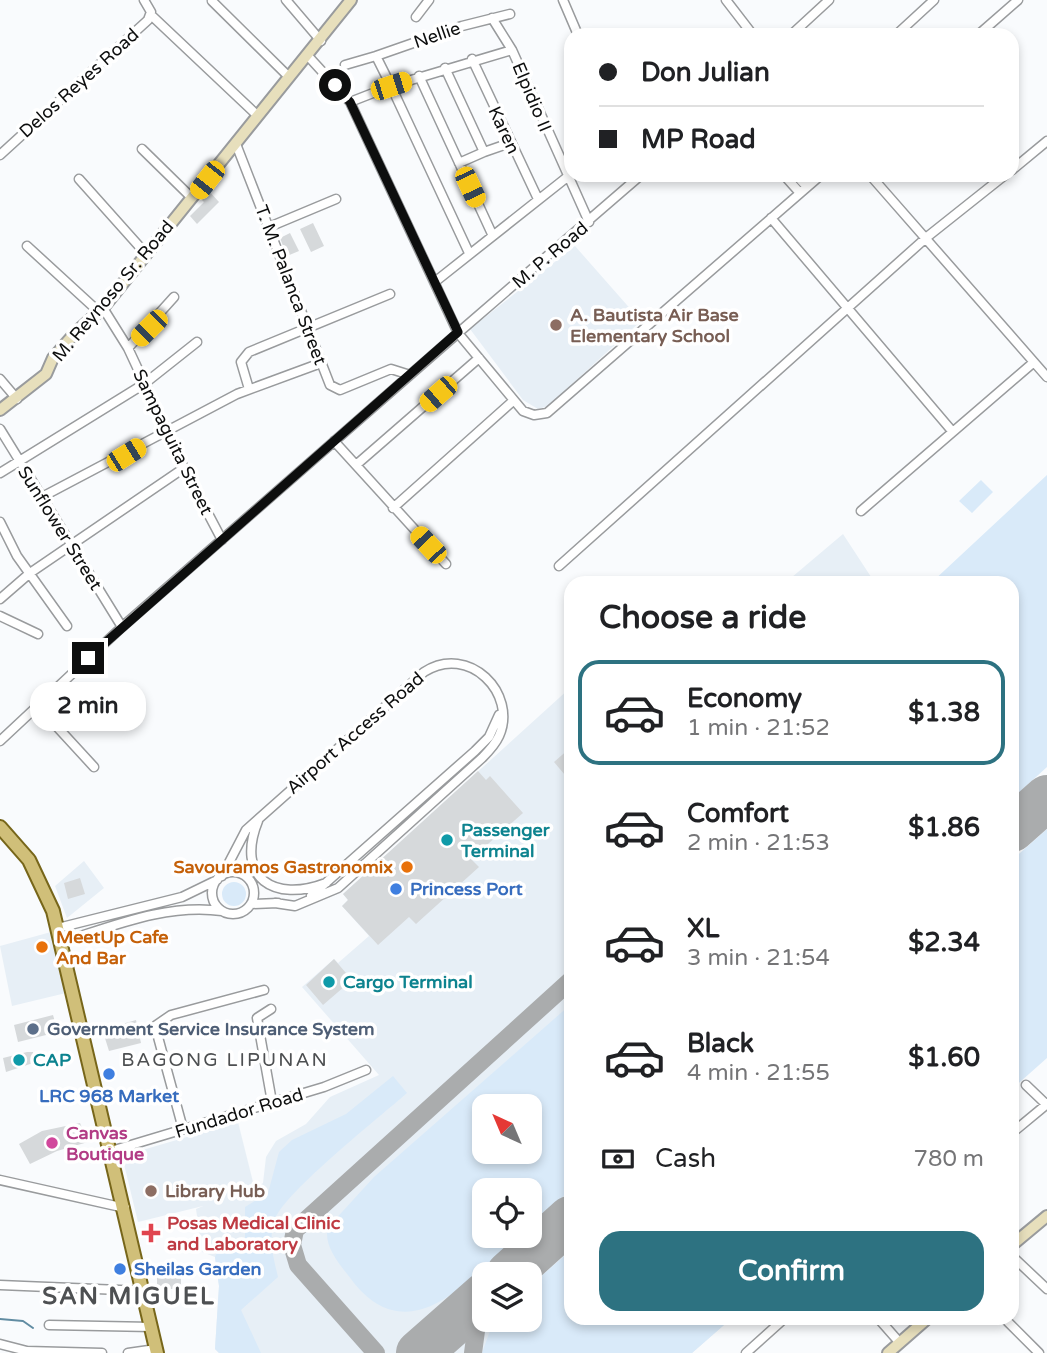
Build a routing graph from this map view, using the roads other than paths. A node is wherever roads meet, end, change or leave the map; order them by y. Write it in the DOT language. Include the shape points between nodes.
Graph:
graph roads {
  1 [pos="144,0"];
  2 [pos="286,0"];
  3 [pos="351,0"];
  4 [pos="429,0"];
  5 [pos="562,0"];
  6 [pos="726,0"];
  7 [pos="829,0"];
  8 [pos="934,0"];
  9 [pos="1018,0"];
  10 [pos="212,1"];
  11 [pos="151,12"];
  12 [pos="510,14"];
  13 [pos="416,17"];
  14 [pos="492,18"];
  15 [pos="575,28"];
  16 [pos="745,28"];
  17 [pos="799,28"];
  18 [pos="904,28"];
  19 [pos="986,28"];
  20 [pos="321,41"];
  21 [pos="512,50"];
  22 [pos="308,56"];
  23 [pos="376,56"];
  24 [pos="471,60"];
  25 [pos="345,65"];
  26 [pos="446,68"];
  27 [pos="419,76"];
  28 [pos="289,77"];
  29 [pos="391,86"];
  30 [pos="350,102"];
  31 [pos="258,116"];
  32 [pos="1047,141"];
  33 [pos="510,143"];
  34 [pos="236,144"];
  35 [pos="142,149"];
  36 [pos="484,152"];
  37 [pos="0,155"];
  38 [pos="459,163"];
  39 [pos="1019,164"];
  40 [pos="564,173"];
  41 [pos="79,179"];
  42 [pos="564,180"];
  43 [pos="568,182"];
  44 [pos="633,182"];
  45 [pos="793,182"];
  46 [pos="800,182"];
  47 [pos="813,182"];
  48 [pos="876,182"];
  49 [pos="996,182"];
  50 [pos="804,190"];
  51 [pos="192,198"];
  52 [pos="336,199"];
  53 [pos="538,199"];
  54 [pos="771,218"];
  55 [pos="589,222"];
  56 [pos="269,227"];
  57 [pos="492,234"];
  58 [pos="927,237"];
  59 [pos="27,246"];
  60 [pos="469,253"];
  61 [pos="146,254"];
  62 [pos="436,281"];
  63 [pos="390,295"];
  64 [pos="174,297"];
  65 [pos="847,308"];
  66 [pos="101,310"];
  67 [pos="306,328"];
  68 [pos="458,332"];
  69 [pos="197,342"];
  70 [pos="128,348"];
  71 [pos="480,358"];
  72 [pos="1034,362"];
  73 [pos="321,363"];
  74 [pos="410,375"];
  75 [pos="1047,377"];
  76 [pos="0,379"];
  77 [pos="144,384"];
  78 [pos="249,389"];
  79 [pos="17,399"];
  80 [pos="513,401"];
  81 [pos="0,410"];
  82 [pos="0,429"];
  83 [pos="165,430"];
  84 [pos="952,432"];
  85 [pos="334,441"];
  86 [pos="19,461"];
  87 [pos="356,466"];
  88 [pos="184,468"];
  89 [pos="0,474"];
  90 [pos="40,498"];
  91 [pos="393,508"];
  92 [pos="862,511"];
  93 [pos="0,522"];
  94 [pos="222,540"];
  95 [pos="70,545"];
  96 [pos="446,564"];
  97 [pos="559,566"];
  98 [pos="30,573"];
  99 [pos="0,599"];
  100 [pos="0,616"];
  101 [pos="67,626"];
  102 [pos="122,627"];
  103 [pos="38,635"];
  104 [pos="37,705"];
  105 [pos="500,713"];
  106 [pos="0,741"];
  107 [pos="94,767"];
  108 [pos="260,816"];
  109 [pos="0,827"];
  110 [pos="220,878"];
  111 [pos="328,882"];
  112 [pos="275,903"];
  113 [pos="251,904"];
  114 [pos="222,911"];
  115 [pos="58,928"];
  116 [pos="62,942"];
  117 [pos="264,990"];
  118 [pos="271,1009"];
  119 [pos="366,1070"];
  120 [pos="1026,1085"];
  121 [pos="272,1102"];
  122 [pos="1047,1105"];
  123 [pos="1019,1127"];
  124 [pos="183,1129"];
  125 [pos="111,1151"];
  126 [pos="0,1180"];
  127 [pos="125,1208"];
  128 [pos="1047,1216"];
  129 [pos="1019,1239"];
  130 [pos="1019,1263"];
  131 [pos="0,1285"];
  132 [pos="1047,1289"];
  133 [pos="144,1291"];
  134 [pos="49,1325"];
  135 [pos="777,1325"];
  136 [pos="884,1325"];
  137 [pos="920,1325"];
  138 [pos="1011,1325"];
  139 [pos="152,1327"];
  140 [pos="900,1343"];
  141 [pos="0,1344"];
  142 [pos="157,1351"];
  143 [pos="102,1353"];
  144 [pos="128,1353"];
  145 [pos="746,1353"];
  146 [pos="888,1353"];
  147 [pos="1039,1353"];
  1 -- 11 [label="street"];
  2 -- 20 [label="street"];
  3 -- 20 [label="street, M. Reynoso Sr. Road"];
  4 -- 13 [label="street"];
  5 -- 15 [label="street"];
  6 -- 16 [label="street"];
  7 -- 17 [label="street"];
  8 -- 18 [label="street"];
  9 -- 19 [label="street"];
  10 -- 28 [label="street"];
  11 -- 31 [label="street"];
  11 -- 37 [label="street, Delos Reyes Road"];
  12 -- 14 [label="street, Nellie"];
  14 -- 21 [label="street, Elpidio II"];
  14 -- 23 [label="street, Nellie"];
  20 -- 22 [label="street, M. Reynoso Sr. Road"];
  21 -- 24 [label="street"];
  21 -- 40 [label="street, Elpidio II"];
  22 -- 28 [label="street, M. Reynoso Sr. Road"];
  22 -- 30 [label="street"];
  23 -- 25 [label="street, Nellie"];
  23 -- 29 [label="street"];
  24 -- 26 [label="street"];
  24 -- 33 [label="street, Karen"];
  26 -- 27 [label="street"];
  26 -- 36 [label="street"];
  27 -- 29 [label="street"];
  27 -- 38 [label="street"];
  28 -- 31 [label="street, M. Reynoso Sr. Road"];
  29 -- 30 [label="street"];
  29 -- 60 [label="street"];
  30 -- 62 [label="street"];
  31 -- 34 [label="street, M. Reynoso Sr. Road"];
  32 -- 39 [label="street"];
  33 -- 36 [label="street"];
  33 -- 53 [label="street, Karen"];
  34 -- 51 [label="street, M. Reynoso Sr. Road"];
  34 -- 56 [label="street, T. M. Palanca Street"];
  35 -- 51 [label="street"];
  36 -- 38 [label="street"];
  38 -- 57 [label="street"];
  41 -- 61 [label="street"];
  42 -- 53 [label="street"];
  43 -- 55 [label="street, Elpidio II"];
  44 -- 55 [label="street, M. P. Road"];
  45 -- 50 [label="street"];
  46 -- 50 [label="street"];
  47 -- 50 [label="street"];
  48 -- 58 [label="street"];
  49 -- 58 [label="street"];
  50 -- 54 [label="street"];
  51 -- 61 [label="street, M. Reynoso Sr. Road"];
  52 -- 56 [label="street"];
  53 -- 57 [label="street"];
  54 -- 65 [label="street"];
  54 -- 80 [label="street" via="547,413 534,415"];
  55 -- 68 [label="street, M. P. Road"];
  56 -- 67 [label="street, T. M. Palanca Street"];
  57 -- 60 [label="street"];
  58 -- 65 [label="street"];
  58 -- 72 [label="street"];
  59 -- 66 [label="street, Sampaguita Street"];
  60 -- 62 [label="street"];
  61 -- 66 [label="street, M. Reynoso Sr. Road"];
  62 -- 68 [label="street"];
  63 -- 67 [label="street"];
  64 -- 70 [label="street"];
  65 -- 84 [label="street"];
  65 -- 97 [label="street"];
  66 -- 70 [label="street, Sampaguita Street"];
  66 -- 79 [label="street, M. Reynoso Sr. Road" via="53,358 46,374"];
  67 -- 73 [label="street, T. M. Palanca Street"];
  67 -- 78 [label="street" via="243,357"];
  68 -- 71 [label="street"];
  68 -- 74 [label="street, M. P. Road"];
  69 -- 77 [label="street"];
  70 -- 77 [label="street, Sampaguita Street"];
  71 -- 80 [label="street"];
  71 -- 87 [label="street"];
  72 -- 75 [label="street"];
  72 -- 84 [label="street"];
  73 -- 74 [label="street, T. M. Palanca Street" via="336,390 391,369"];
  73 -- 78 [label="street"];
  74 -- 85 [label="street, M. P. Road"];
  76 -- 79 [label="street"];
  77 -- 83 [label="street, Sampaguita Street"];
  77 -- 86 [label="street"];
  78 -- 83 [label="street"];
  79 -- 81 [label="street, M. Reynoso Sr. Road"];
  80 -- 91 [label="street"];
  82 -- 86 [label="street, Sunflower Street"];
  83 -- 88 [label="street, Sampaguita Street"];
  83 -- 90 [label="street"];
  84 -- 92 [label="street"];
  85 -- 87 [label="street"];
  85 -- 94 [label="street, M. P. Road"];
  86 -- 89 [label="street"];
  86 -- 90 [label="street, Sunflower Street"];
  87 -- 91 [label="street"];
  88 -- 94 [label="street, Sampaguita Street"];
  88 -- 95 [label="street"];
  90 -- 95 [label="street, Sunflower Street"];
  91 -- 96 [label="street"];
  93 -- 98 [label="street"];
  94 -- 102 [label="street, M. P. Road"];
  95 -- 98 [label="street"];
  95 -- 102 [label="street, Sunflower Street"];
  98 -- 99 [label="street"];
  98 -- 101 [label="street"];
  100 -- 103 [label="street"];
  102 -- 104 [label="street, M. P. Road"];
  104 -- 106 [label="street, M. P. Road"];
  104 -- 107 [label="street"];
  105 -- 108 [label="street, Airport Access Road" via="495,691 479,671 453,663 432,667"];
  105 -- 111 [label="street" via="495,729 475,751"];
  105 -- 112 [label="street" via="499,737 482,758 338,888 295,906"];
  108 -- 110 [label="street, Airport Access Road" via="241,837"];
  108 -- 111 [label="street" via="250,840 250,855 266,882 291,892"];
  109 -- 115 [label="main road" via="37,873"];
  110 -- 113 [label="street" via="234,873 246,877 253,887"];
  110 -- 114 [label="street" via="213,897"];
  110 -- 115 [label="street" via="193,894"];
  111 -- 112 [label="street" via="312,896"];
  112 -- 113 [label="street"];
  113 -- 114 [label="street" via="237,914"];
  114 -- 116 [label="street" via="169,911"];
  115 -- 116 [label="main road"];
  116 -- 125 [label="main road"];
  117 -- 124 [label="street" via="171,1015 155,1026"];
  118 -- 121 [label="street" via="257,1018"];
  119 -- 121 [label="street, Fundador Road"];
  120 -- 122 [label="street"];
  121 -- 124 [label="street, Fundador Road"];
  122 -- 123 [label="street"];
  124 -- 125 [label="street, Fundador Road"];
  125 -- 127 [label="main road"];
  126 -- 127 [label="street"];
  127 -- 133 [label="main road"];
  128 -- 129 [label="street"];
  130 -- 132 [label="street"];
  131 -- 133 [label="street"];
  133 -- 139 [label="main road"];
  134 -- 139 [label="street"];
  135 -- 145 [label="street"];
  136 -- 140 [label="street"];
  137 -- 140 [label="street"];
  138 -- 147 [label="street"];
  139 -- 142 [label="main road"];
  140 -- 146 [label="street"];
  141 -- 143 [label="street" via="27,1351"];
  142 -- 144 [label="street"];
}
